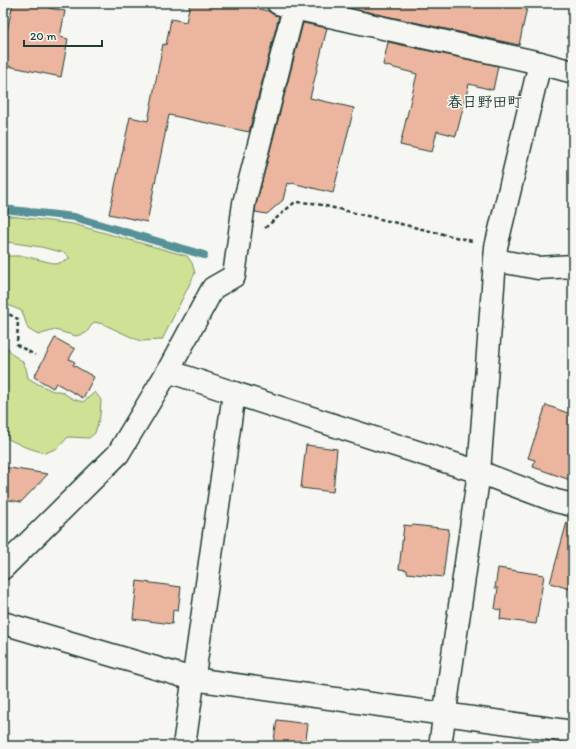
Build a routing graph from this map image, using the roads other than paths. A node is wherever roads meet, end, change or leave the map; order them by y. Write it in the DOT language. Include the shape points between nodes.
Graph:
graph roads {
  1 [pos="286,5"];
  2 [pos="540,63"];
  3 [pos="573,72"];
  4 [pos="496,253"];
  5 [pos="573,266"];
  6 [pos="168,371"];
  7 [pos="234,393"];
  8 [pos="479,472"];
  9 [pos="573,505"];
  10 [pos="3,568"];
  11 [pos="3,623"];
  12 [pos="193,679"];
  13 [pos="445,714"];
  14 [pos="573,732"];
  15 [pos="184,746"];
  16 [pos="440,746"];
  1 -- 2 [label="street"];
  1 -- 6 [label="street" via="244,203 234,276 213,288"];
  2 -- 3 [label="street"];
  2 -- 4 [label="street"];
  4 -- 5 [label="street" via="538,268"];
  4 -- 8 [label="street"];
  6 -- 7 [label="street"];
  6 -- 10 [label="street" via="118,454"];
  7 -- 8 [label="street"];
  7 -- 12 [label="street"];
  8 -- 9 [label="street"];
  8 -- 13 [label="street"];
  11 -- 12 [label="street"];
  12 -- 13 [label="street"];
  12 -- 15 [label="street"];
  13 -- 14 [label="street"];
  13 -- 16 [label="street"];
}
